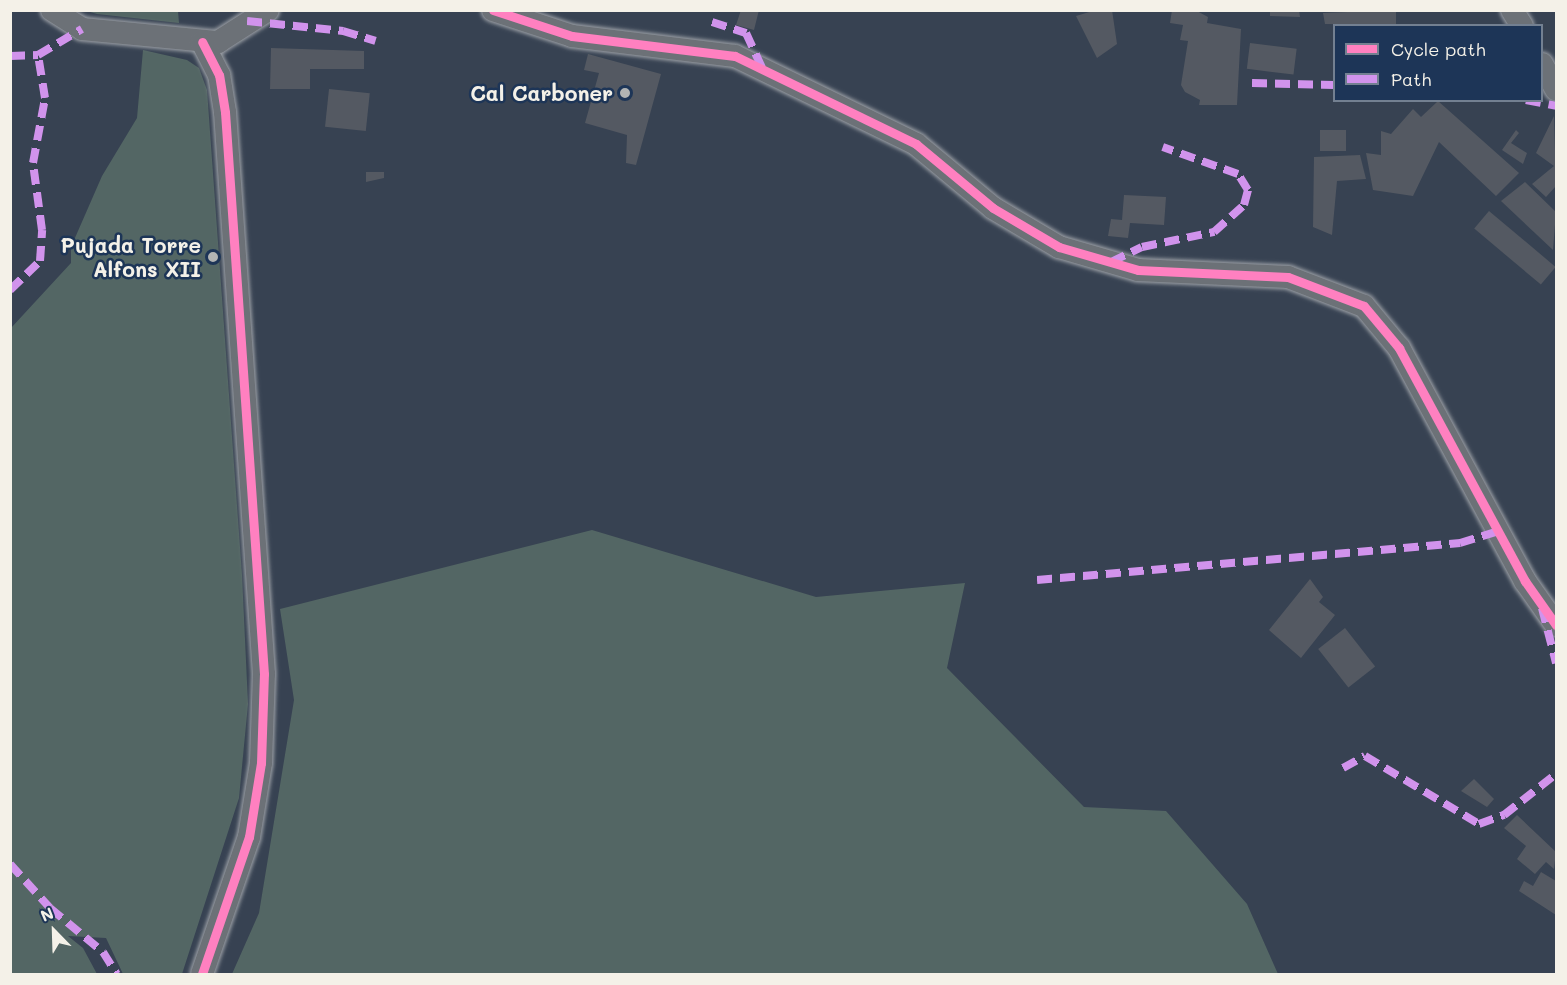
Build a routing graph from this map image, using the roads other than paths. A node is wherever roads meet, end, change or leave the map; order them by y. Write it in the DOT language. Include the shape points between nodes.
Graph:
graph roads {
  1 [pos="52,10"];
  2 [pos="268,10"];
  3 [pos="493,10"];
  4 [pos="1512,10"];
  5 [pos="1521,24"];
  6 [pos="202,42"];
  7 [pos="1543,66"];
  8 [pos="1557,89"];
  9 [pos="1557,625"];
  10 [pos="202,975"];
  1 -- 6 [label="street" via="82,29"];
  2 -- 6 [label="street" via="218,42"];
  3 -- 9 [label="street" via="572,36 735,56 916,144 993,208 1059,247 1138,270 1288,277 1364,306 1399,348 1525,581"];
  4 -- 5 [label="street"];
  6 -- 10 [label="street" via="219,75 225,112 264,674 261,763 249,837"];
  7 -- 8 [label="street"];
}
